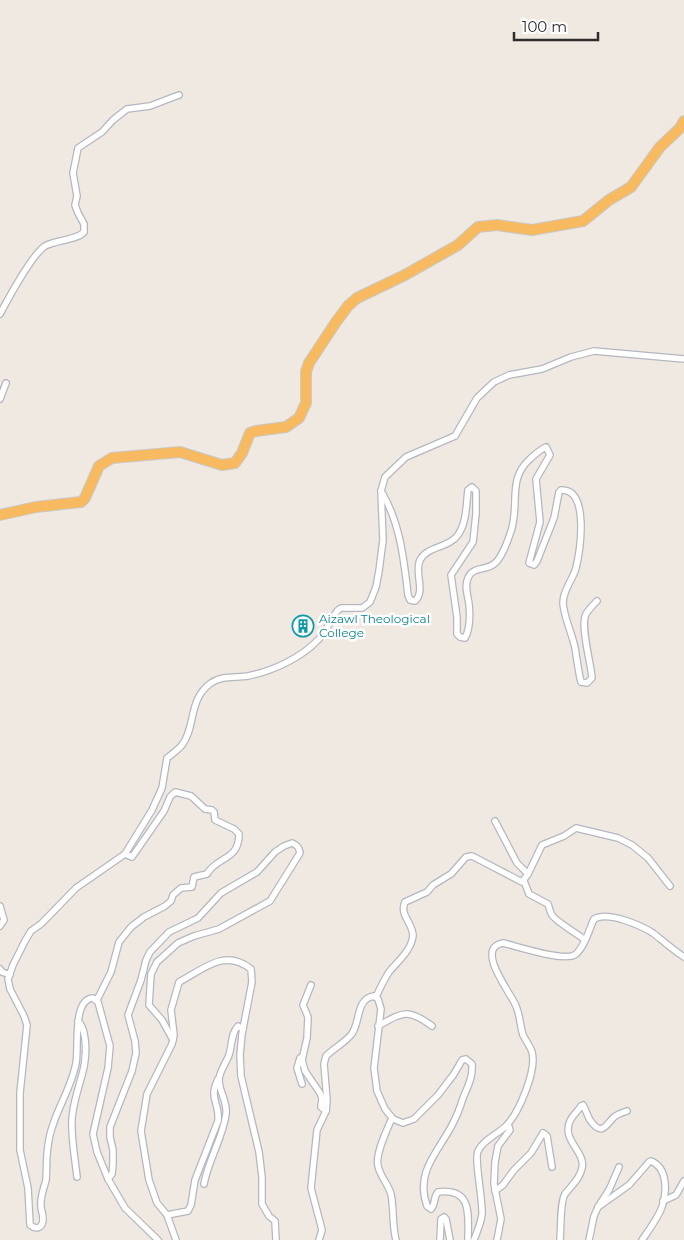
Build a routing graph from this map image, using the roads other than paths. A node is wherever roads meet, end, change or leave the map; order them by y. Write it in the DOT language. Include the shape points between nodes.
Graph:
graph roads {
  1 [pos="179,95"];
  2 [pos="684,121"];
  3 [pos="0,314"];
  4 [pos="684,359"];
  5 [pos="6,383"];
  6 [pos="0,399"];
  7 [pos="381,491"];
  8 [pos="0,515"];
  9 [pos="597,601"];
  10 [pos="495,821"];
  11 [pos="126,854"];
  12 [pos="528,874"];
  13 [pos="524,881"];
  14 [pos="670,886"];
  15 [pos="0,906"];
  16 [pos="0,926"];
  17 [pos="585,940"];
  18 [pos="684,957"];
  19 [pos="0,969"];
  20 [pos="10,975"];
  21 [pos="310,985"];
  22 [pos="376,997"];
  23 [pos="97,1000"];
  24 [pos="78,1021"];
  25 [pos="378,1026"];
  26 [pos="432,1026"];
  27 [pos="243,1029"];
  28 [pos="173,1040"];
  29 [pos="302,1054"];
  30 [pos="219,1077"];
  31 [pos="302,1084"];
  32 [pos="326,1111"];
  33 [pos="627,1111"];
  34 [pos="392,1118"];
  35 [pos="508,1124"];
  36 [pos="552,1167"];
  37 [pos="619,1167"];
  38 [pos="77,1177"];
  39 [pos="108,1179"];
  40 [pos="684,1181"];
  41 [pos="204,1184"];
  42 [pos="495,1191"];
  43 [pos="663,1201"];
  44 [pos="598,1207"];
  45 [pos="167,1215"];
  46 [pos="158,1240"];
  47 [pos="176,1240"];
  48 [pos="276,1240"];
  49 [pos="319,1240"];
  50 [pos="396,1240"];
  51 [pos="440,1240"];
  52 [pos="450,1240"];
  53 [pos="468,1240"];
  54 [pos="474,1240"];
  55 [pos="497,1240"];
  56 [pos="560,1240"];
  57 [pos="589,1240"];
  58 [pos="642,1240"];
  1 -- 3 [label="street" via="150,106 127,109 78,148 73,173 77,196 75,205 84,224 84,232 41,250"];
  2 -- 8 [label="highway" via="631,187 583,222 532,230 497,225 478,227 458,245 357,298 336,322 309,363 306,403 299,418 286,427 250,433 242,454 234,463 222,465 180,452 112,458 99,466 81,502"];
  4 -- 7 [label="street" via="594,352 542,369 500,378 477,398 455,436 401,460 385,477"];
  5 -- 6 [label="street"];
  7 -- 9 [label="street" via="400,542 408,595 410,600 416,601 420,595 420,560 427,552 457,536 466,514 468,490 475,488 473,542 451,575 458,617 457,634 465,638 469,629 468,578 473,570 490,566 500,556 514,522 519,471 546,448 550,455 536,479 540,522 529,563 534,565 537,561 554,518 559,492 571,492 582,520 576,568 564,594 563,605 581,682 587,684 592,678 585,618"];
  7 -- 11 [label="street" via="382,540 376,587 370,602 362,608 338,610 319,639 287,662 265,672 223,678 208,686 199,697 182,745 168,758 164,782 152,810"];
  10 -- 12 [label="street" via="517,863"];
  11 -- 20 [label="street" via="76,888 32,931"];
  11 -- 23 [label="street" via="132,857 176,792 191,796 205,809 212,810 215,820 239,834 232,854 212,866 207,874 194,877 192,886 178,890 171,901 132,928 120,942 111,972"];
  12 -- 13 [label="street"];
  12 -- 14 [label="street" via="542,845 576,828 626,841 652,862"];
  13 -- 17 [label="street" via="529,894 548,904 555,920"];
  13 -- 22 [label="street" via="468,856 426,893 406,901 404,913 413,932 412,938"];
  15 -- 16 [label="street" via="4,920"];
  17 -- 18 [label="street" via="594,919 610,916 648,931"];
  17 -- 35 [label="street" via="576,954 568,958 503,943 493,949 493,965 516,1006 533,1064 524,1095"];
  19 -- 20 [label="street"];
  20 -- 24 [label="street" via="10,989 27,1025 20,1093 20,1150 28,1188 28,1220 33,1228 43,1222 40,1204 46,1180 49,1138 76,1064"];
  21 -- 29 [label="street" via="304,1005 308,1017"];
  22 -- 25 [label="street" via="380,1004"];
  22 -- 32 [label="street" via="370,997 362,1004 352,1034 326,1056"];
  23 -- 24 [label="street" via="85,1001"];
  23 -- 39 [label="street" via="110,1046 93,1134"];
  24 -- 38 [label="street" via="82,1026 86,1050 72,1131"];
  25 -- 26 [label="street" via="407,1013"];
  25 -- 34 [label="street" via="374,1068 377,1091"];
  27 -- 28 [label="street" via="252,982 251,969 224,959 179,982 171,1010"];
  27 -- 30 [label="street" via="238,1026 235,1029"];
  27 -- 48 [label="street" via="242,1076 260,1152 262,1204 275,1221"];
  28 -- 39 [label="street" via="149,1005 151,974 157,962 186,939 219,929 270,901 300,853 296,844 275,852 257,872 222,894 198,918 168,932 150,952 128,1015 136,1053 110,1127 113,1164"];
  28 -- 45 [label="street" via="147,1094 141,1131 149,1180 157,1203"];
  29 -- 31 [label="street" via="297,1068"];
  29 -- 32 [label="street" via="303,1068 317,1088 322,1098 321,1106"];
  30 -- 41 [label="street" via="226,1113"];
  30 -- 45 [label="street" via="214,1095 218,1120 196,1180 192,1205 188,1210"];
  32 -- 49 [label="street" via="317,1130 311,1188 322,1230"];
  33 -- 56 [label="street" via="617,1115 604,1128 594,1125 583,1106 570,1119 570,1139 583,1166 564,1194"];
  34 -- 50 [label="street" via="377,1162 390,1193"];
  34 -- 53 [label="street" via="403,1123 414,1119 438,1095 462,1060 470,1062 470,1082 451,1128 431,1159 424,1192 427,1206 431,1209 438,1192 462,1196 466,1204"];
  35 -- 42 [label="street" via="510,1130 496,1152"];
  35 -- 54 [label="street" via="478,1151 482,1215"];
  36 -- 42 [label="street" via="547,1136 543,1134 531,1153"];
  37 -- 44 [label="street" via="610,1190"];
  39 -- 46 [label="street" via="125,1208"];
  40 -- 43 [label="street" via="676,1195"];
  42 -- 55 [label="street" via="501,1219"];
  43 -- 44 [label="street" via="665,1186 662,1172 651,1161 629,1185"];
  43 -- 58 [label="street"];
  44 -- 57 [label="street"];
  45 -- 47 [label="street"];
  51 -- 52 [label="street" via="443,1217"];
}
